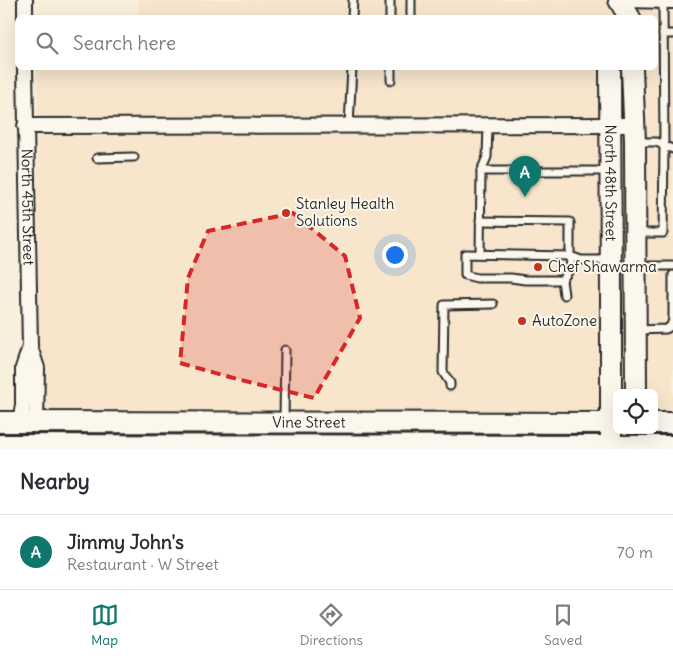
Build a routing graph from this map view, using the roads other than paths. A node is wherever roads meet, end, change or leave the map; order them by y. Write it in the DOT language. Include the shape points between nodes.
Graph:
graph roads {
  1 [pos="25,0"];
  2 [pos="352,0"];
  3 [pos="390,0"];
  4 [pos="411,0"];
  5 [pos="620,0"];
  6 [pos="668,1"];
  7 [pos="25,15"];
  8 [pos="352,15"];
  9 [pos="390,15"];
  10 [pos="411,15"];
  11 [pos="611,15"];
  12 [pos="628,15"];
  13 [pos="663,34"];
  14 [pos="673,34"];
  15 [pos="25,70"];
  16 [pos="352,70"];
  17 [pos="391,70"];
  18 [pos="610,70"];
  19 [pos="632,70"];
  20 [pos="391,80"];
  21 [pos="350,125"];
  22 [pos="488,125"];
  23 [pos="610,125"];
  24 [pos="26,126"];
  25 [pos="635,134"];
  26 [pos="664,146"];
  27 [pos="673,149"];
  28 [pos="134,157"];
  29 [pos="97,158"];
  30 [pos="481,171"];
  31 [pos="610,171"];
  32 [pos="480,221"];
  33 [pos="636,232"];
  34 [pos="480,254"];
  35 [pos="570,256"];
  36 [pos="611,260"];
  37 [pos="635,266"];
  38 [pos="673,266"];
  39 [pos="673,275"];
  40 [pos="562,280"];
  41 [pos="564,295"];
  42 [pos="493,304"];
  43 [pos="636,330"];
  44 [pos="285,350"];
  45 [pos="450,386"];
  46 [pos="613,389"];
  47 [pos="636,389"];
  48 [pos="0,422"];
  49 [pos="28,422"];
  50 [pos="284,423"];
  51 [pos="613,423"];
  52 [pos="658,423"];
  53 [pos="673,423"];
  54 [pos="613,429"];
  55 [pos="636,442"];
  56 [pos="21,446"];
  57 [pos="673,446"];
  58 [pos="243,447"];
  59 [pos="456,447"];
  60 [pos="610,448"];
  1 -- 7 [label="street"];
  2 -- 8 [label="lane"];
  3 -- 9 [label="lane"];
  4 -- 10 [label="lane"];
  5 -- 6 [label="street"];
  5 -- 11 [label="main road"];
  5 -- 12 [label="main road"];
  6 -- 13 [label="lane"];
  13 -- 14 [label="lane"];
  13 -- 26 [label="lane"];
  15 -- 24 [label="street, North 45th Street"];
  16 -- 21 [label="lane"];
  17 -- 20 [label="lane"];
  18 -- 23 [label="main road, North 48th Street"];
  19 -- 25 [label="main road, North 48th Street"];
  21 -- 22 [label="street"];
  21 -- 24 [label="street"];
  22 -- 23 [label="street"];
  22 -- 30 [label="lane" via="487,157"];
  23 -- 25 [label="street"];
  23 -- 31 [label="main road, North 48th Street"];
  24 -- 49 [label="street, North 45th Street" via="30,347 37,368"];
  25 -- 26 [label="lane"];
  25 -- 33 [label="main road, North 48th Street"];
  26 -- 27 [label="lane"];
  26 -- 33 [label="lane" via="663,233"];
  28 -- 29 [label="lane"];
  30 -- 31 [label="lane"];
  30 -- 32 [label="lane"];
  31 -- 36 [label="main road, North 48th Street"];
  32 -- 34 [label="lane"];
  32 -- 35 [label="lane" via="570,222"];
  33 -- 37 [label="main road, North 48th Street"];
  34 -- 35 [label="lane"];
  34 -- 40 [label="lane" via="464,254 464,274 477,278"];
  35 -- 36 [label="lane" via="581,260"];
  35 -- 40 [label="lane" via="570,268"];
  36 -- 46 [label="main road, North 48th Street"];
  37 -- 38 [label="lane"];
  37 -- 43 [label="main road, North 48th Street"];
  39 -- 43 [label="lane" via="671,326"];
  40 -- 41 [label="lane"];
  42 -- 45 [label="lane" via="444,305 443,372"];
  43 -- 47 [label="main road, North 48th Street"];
  44 -- 50 [label="lane"];
  48 -- 49 [label="main road, Vine Street"];
  49 -- 50 [label="main road, Vine Street"];
  49 -- 56 [label="main road, North 45th Street"];
  50 -- 51 [label="main road, Vine Street"];
  52 -- 53 [label="main road"];
  54 -- 60 [label="main road, North 48th Street"];
  55 -- 57 [label="main road, Vine Street"];
  55 -- 60 [label="main road, Vine Street"];
  56 -- 58 [label="main road, Vine Street"];
  58 -- 59 [label="main road, Vine Street"];
  59 -- 60 [label="main road, Vine Street"];
}
